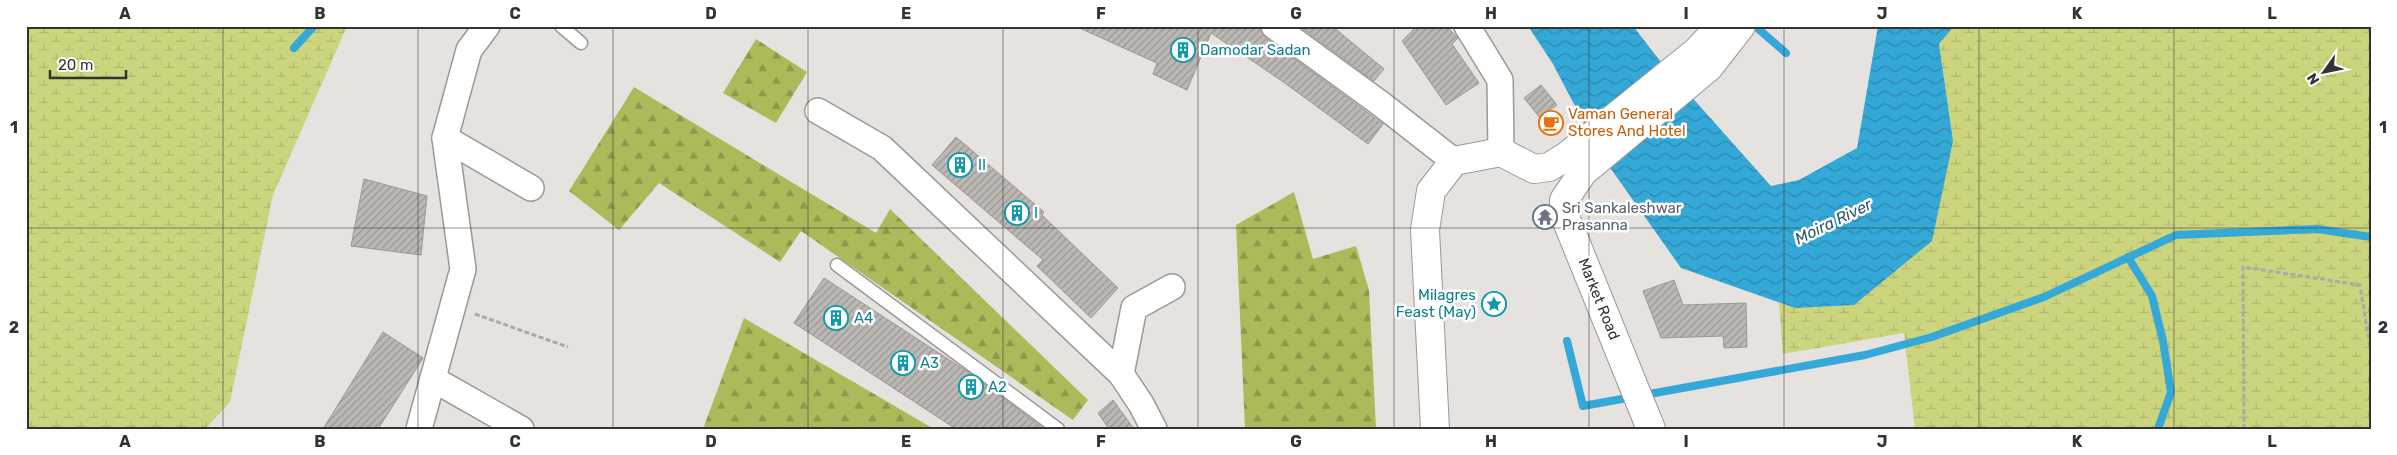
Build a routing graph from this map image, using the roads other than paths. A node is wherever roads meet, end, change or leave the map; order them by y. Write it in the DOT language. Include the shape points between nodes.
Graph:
graph roads {
  1 [pos="487,26"];
  2 [pos="561,26"];
  3 [pos="1274,26"];
  4 [pos="1467,26"];
  5 [pos="1722,26"];
  6 [pos="1741,26"];
  7 [pos="581,43"];
  8 [pos="1702,59"];
  9 [pos="818,111"];
  10 [pos="445,138"];
  11 [pos="1501,152"];
  12 [pos="1454,161"];
  13 [pos="1575,164"];
  14 [pos="1534,169"];
  15 [pos="531,188"];
  16 [pos="1564,214"];
  17 [pos="837,265"];
  18 [pos="1172,287"];
  19 [pos="1120,374"];
  20 [pos="433,379"];
  21 [pos="419,429"];
  22 [pos="521,429"];
  23 [pos="1058,429"];
  24 [pos="1154,429"];
  25 [pos="1435,429"];
  26 [pos="1651,429"];
  1 -- 10 [label="street" via="469,50"];
  2 -- 7 [label="lane"];
  3 -- 12 [label="street"];
  4 -- 11 [label="street" via="1500,80"];
  5 -- 8 [label="main road"];
  6 -- 8 [label="main road"];
  8 -- 13 [label="main road"];
  9 -- 19 [label="street" via="882,148"];
  10 -- 15 [label="street"];
  10 -- 20 [label="street" via="463,269"];
  11 -- 12 [label="main road"];
  11 -- 14 [label="main road"];
  12 -- 25 [label="main road" via="1431,191 1425,230"];
  13 -- 14 [label="main road"];
  13 -- 16 [label="main road" via="1564,200"];
  14 -- 16 [label="main road, Market Road"];
  16 -- 26 [label="main road, Market Road"];
  17 -- 23 [label="lane"];
  18 -- 19 [label="street" via="1134,308"];
  19 -- 24 [label="street"];
  20 -- 21 [label="street"];
  20 -- 22 [label="street"];
}
